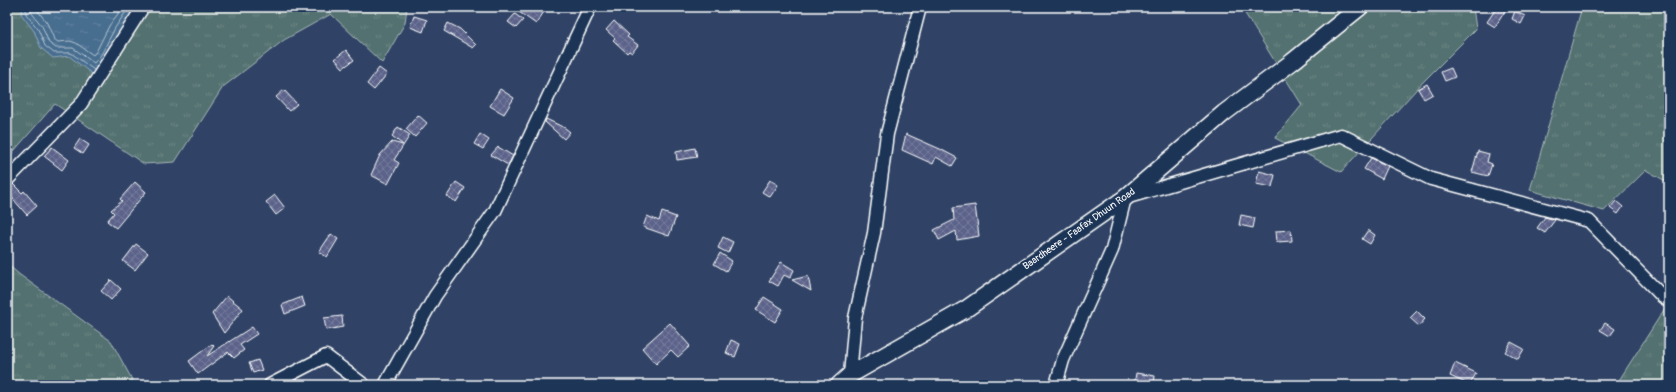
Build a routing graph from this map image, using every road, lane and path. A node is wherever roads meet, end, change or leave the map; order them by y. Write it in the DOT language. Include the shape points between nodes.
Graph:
graph roads {
  1 [pos="143,7"];
  2 [pos="590,7"];
  3 [pos="920,7"];
  4 [pos="1360,7"];
  5 [pos="7,180"];
  6 [pos="1125,198"];
  7 [pos="1669,301"];
  8 [pos="845,380"];
  9 [pos="270,385"];
  10 [pos="364,385"];
  11 [pos="385,385"];
  12 [pos="1056,385"];
  1 -- 5 [label="street" via="81,104"];
  2 -- 11 [label="street" via="495,211 434,296"];
  3 -- 8 [label="street" via="887,134 874,233"];
  4 -- 6 [label="main road, Baardheere - Faafax Dhuun Road" via="1224,114"];
  6 -- 7 [label="street" via="1341,135 1431,180 1589,221"];
  6 -- 8 [label="main road, Baardheere - Faafax Dhuun Road" via="966,308"];
  6 -- 12 [label="street" via="1112,250 1063,360"];
  9 -- 10 [label="street" via="326,356"];
}
